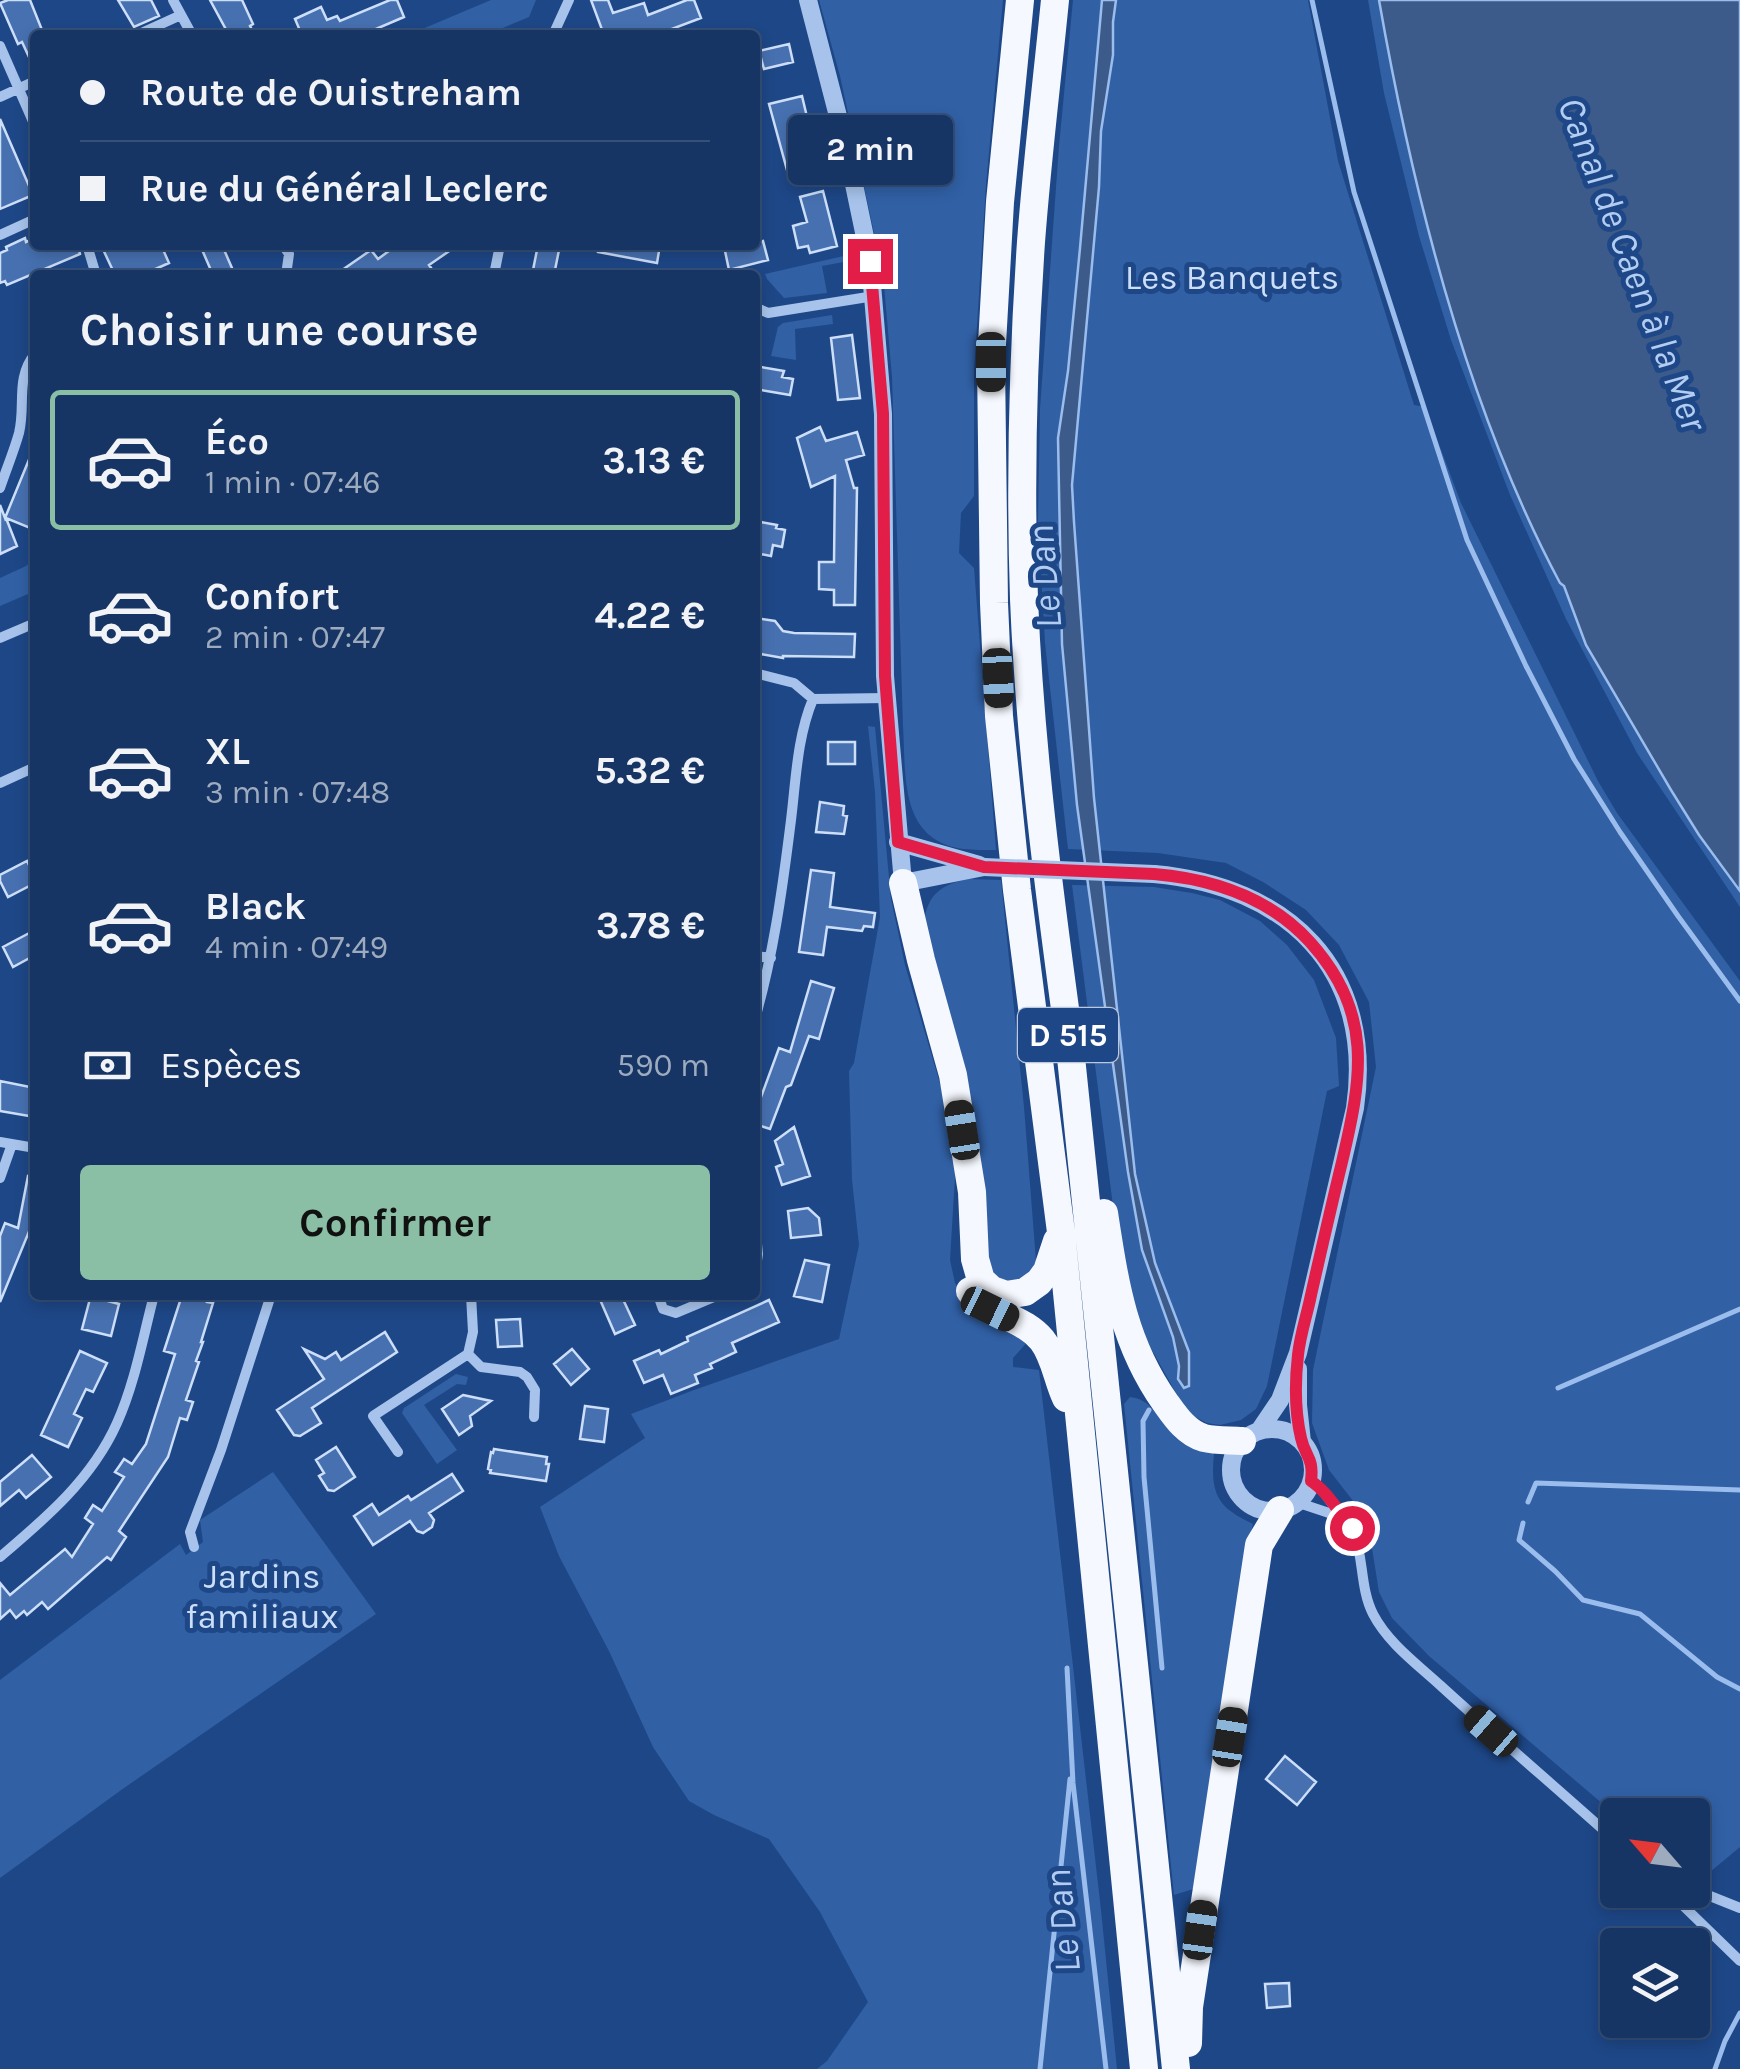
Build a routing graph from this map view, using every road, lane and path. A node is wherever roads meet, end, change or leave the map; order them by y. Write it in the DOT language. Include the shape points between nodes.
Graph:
graph roads {
  1 [pos="173,0"];
  2 [pos="569,0"];
  3 [pos="808,0"];
  4 [pos="1020,0"];
  5 [pos="1055,0"];
  6 [pos="181,15"];
  7 [pos="148,30"];
  8 [pos="189,30"];
  9 [pos="555,30"];
  10 [pos="0,46"];
  11 [pos="30,83"];
  12 [pos="19,88"];
  13 [pos="0,96"];
  14 [pos="30,114"];
  15 [pos="30,221"];
  16 [pos="0,234"];
  17 [pos="874,296"];
  18 [pos="760,309"];
  19 [pos="30,361"];
  20 [pos="0,488"];
  21 [pos="30,626"];
  22 [pos="0,638"];
  23 [pos="760,674"];
  24 [pos="813,698"];
  25 [pos="887,698"];
  26 [pos="30,769"];
  27 [pos="0,783"];
  28 [pos="898,842"];
  29 [pos="984,867"];
  30 [pos="903,882"];
  31 [pos="760,958"];
  32 [pos="770,958"];
  33 [pos="760,999"];
  34 [pos="1068,1038"];
  35 [pos="6,1143"];
  36 [pos="966,1158"];
  37 [pos="0,1178"];
  38 [pos="1061,1232"];
  39 [pos="153,1300"];
  40 [pos="269,1300"];
  41 [pos="471,1300"];
  42 [pos="660,1300"];
  43 [pos="708,1300"];
  44 [pos="468,1354"];
  45 [pos="1298,1354"];
  46 [pos="534,1417"];
  47 [pos="1080,1421"];
  48 [pos="1250,1436"];
  49 [pos="1302,1442"];
  50 [pos="398,1452"];
  51 [pos="1311,1481"];
  52 [pos="1288,1506"];
  53 [pos="1341,1517"];
  54 [pos="194,1547"];
  55 [pos="0,1557"];
  56 [pos="1600,1826"];
  57 [pos="1710,1896"];
  58 [pos="1686,1908"];
  59 [pos="1740,1908"];
  60 [pos="1740,1962"];
  61 [pos="1144,2069"];
  62 [pos="1176,2069"];
  63 [pos="1187,2069"];
  1 -- 6 [label="street"];
  2 -- 9 [label="street"];
  3 -- 17 [label="street"];
  4 -- 38 [label="highway, D 515" via="991,362 994,603 1017,890"];
  5 -- 34 [label="highway, D 515" via="1031,242 1024,596 1030,722"];
  6 -- 7 [label="street"];
  6 -- 8 [label="street"];
  10 -- 12 [label="street"];
  11 -- 12 [label="street"];
  12 -- 13 [label="street"];
  12 -- 14 [label="street"];
  15 -- 16 [label="street"];
  17 -- 18 [label="street"];
  17 -- 25 [label="street" via="883,414"];
  19 -- 20 [label="street" via="21,388 20,430"];
  21 -- 22 [label="street"];
  23 -- 24 [label="street" via="801,686"];
  24 -- 25 [label="street"];
  24 -- 32 [label="street" via="799,742"];
  25 -- 28 [label="street"];
  26 -- 27 [label="street"];
  28 -- 29 [label="street"];
  28 -- 30 [label="street"];
  29 -- 30 [label="street"];
  29 -- 45 [label="street, bridge" via="1154,874 1221,885 1276,912 1320,953 1351,1012 1358,1052 1354,1108"];
  30 -- 36 [label="highway"];
  31 -- 32 [label="street"];
  32 -- 33 [label="street"];
  34 -- 48 [label="highway" via="1117,1297 1136,1354 1180,1422 1201,1438"];
  34 -- 62 [label="highway, D 515"];
  35 -- 37 [label="street"];
  36 -- 38 [label="highway" via="975,1258 986,1286 1016,1296 1039,1282"];
  36 -- 47 [label="highway" via="960,1273 972,1296 1042,1340"];
  38 -- 47 [label="highway, D 515"];
  39 -- 55 [label="street" via="123,1407 104,1448 58,1508"];
  40 -- 54 [label="street" via="190,1532"];
  41 -- 44 [label="street"];
  42 -- 43 [label="street" via="663,1309 676,1313"];
  44 -- 46 [label="street" via="481,1367 527,1378 536,1390"];
  44 -- 50 [label="street" via="373,1416"];
  45 -- 48 [label="street" via="1280,1400"];
  45 -- 49 [label="street"];
  47 -- 61 [label="highway, D 515"];
  48 -- 49 [label="street" via="1280,1430"];
  48 -- 52 [label="street" via="1233,1457 1238,1492 1259,1509"];
  49 -- 51 [label="street" via="1312,1463"];
  51 -- 52 [label="street"];
  51 -- 53 [label="street"];
  52 -- 53 [label="street"];
  52 -- 63 [label="highway" via="1259,1545 1189,2007"];
  53 -- 56 [label="street" via="1358,1544 1367,1600 1388,1635"];
  57 -- 59 [label="street"];
  58 -- 60 [label="street"];
}
